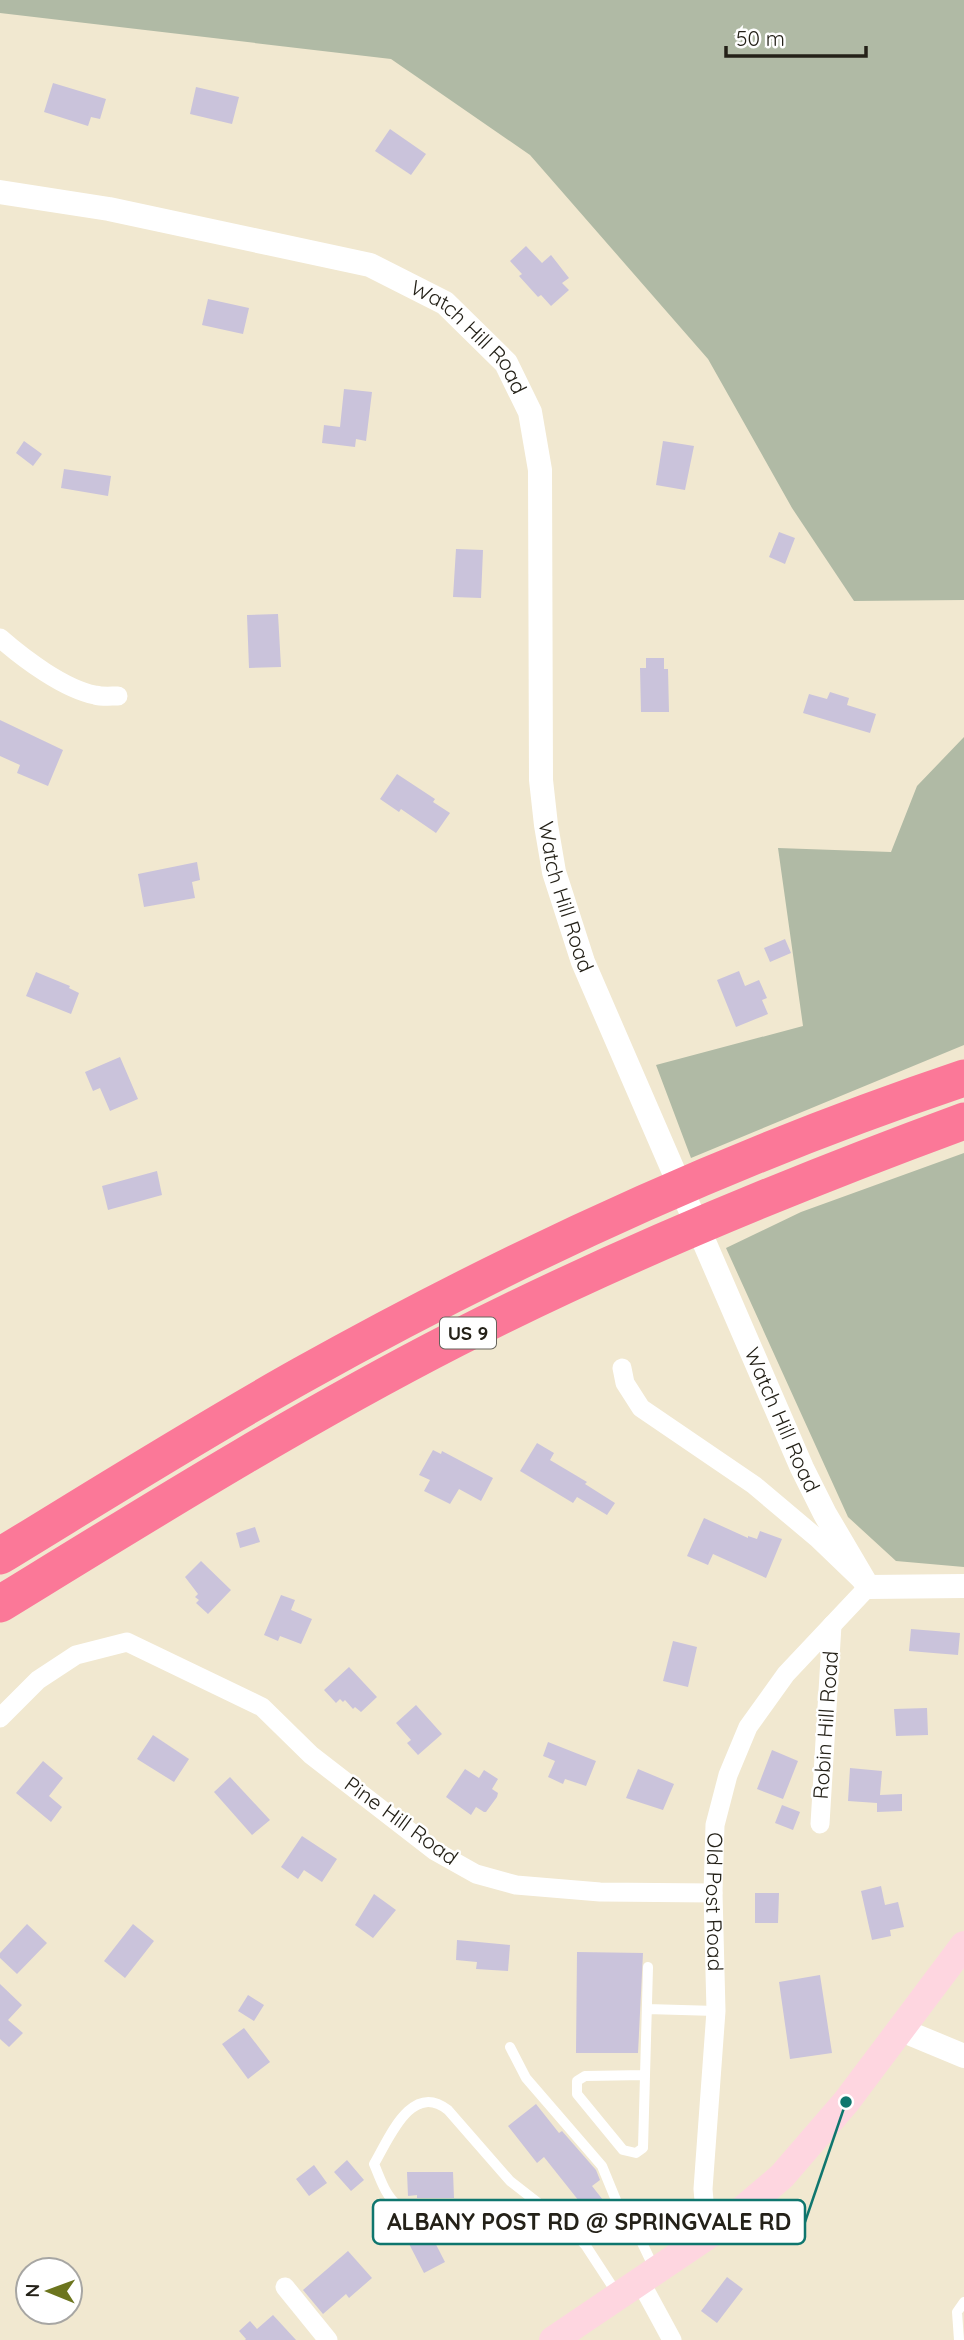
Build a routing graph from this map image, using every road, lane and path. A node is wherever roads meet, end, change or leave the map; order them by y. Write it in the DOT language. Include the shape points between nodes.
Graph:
graph roads {
  1 [pos="0,192"];
  2 [pos="0,638"];
  3 [pos="118,696"];
  4 [pos="964,1078"];
  5 [pos="964,1121"];
  6 [pos="622,1368"];
  7 [pos="0,1556"];
  8 [pos="964,1586"];
  9 [pos="868,1587"];
  10 [pos="0,1604"];
  11 [pos="832,1625"];
  12 [pos="0,1718"];
  13 [pos="820,1824"];
  14 [pos="713,1893"];
  15 [pos="964,1945"];
  16 [pos="648,1967"];
  17 [pos="647,2009"];
  18 [pos="716,2011"];
  19 [pos="899,2029"];
  20 [pos="510,2047"];
  21 [pos="964,2056"];
  22 [pos="645,2075"];
  23 [pos="558,2218"];
  24 [pos="707,2235"];
  25 [pos="638,2282"];
  26 [pos="285,2287"];
  27 [pos="964,2302"];
  28 [pos="328,2340"];
  29 [pos="553,2340"];
  30 [pos="672,2340"];
  31 [pos="959,2340"];
  1 -- 9 [label="street, Watch Hill Road" via="109,209 370,265 445,303 506,363 530,412 540,470 541,780 554,872 583,962 802,1468"];
  2 -- 3 [label="street" via="72,687 96,696"];
  4 -- 7 [label="highway, US 9" via="693,1182 472,1284 288,1382"];
  5 -- 10 [label="highway, US 9" via="709,1220 453,1340 251,1452"];
  6 -- 9 [label="street, Watch Hill Road" via="625,1383 641,1408 770,1498"];
  8 -- 9 [label="street"];
  9 -- 11 [label="street, Old Post Road"];
  11 -- 13 [label="street, Robin Hill Road"];
  11 -- 14 [label="street, Old Post Road" via="786,1674 748,1727 728,1774 715,1825"];
  12 -- 14 [label="street, Pine Hill Road" via="38,1680 76,1655 127,1643 262,1707 311,1755 435,1851 476,1874 516,1885 576,1890"];
  14 -- 18 [label="street, Old Post Road"];
  15 -- 19 [label="main road"];
  16 -- 17 [label="lane"];
  17 -- 18 [label="lane"];
  17 -- 22 [label="lane"];
  18 -- 24 [label="street, Old Post Road" via="703,2189"];
  19 -- 21 [label="street"];
  19 -- 24 [label="main road" via="846,2102 782,2176"];
  20 -- 25 [label="lane" via="526,2078 602,2166 618,2204 633,2224"];
  22 -- 22 [label="lane" via="643,2148 636,2153 623,2150 577,2094 577,2081 584,2076"];
  23 -- 23 [label="lane" via="510,2181 438,2102 426,2101 407,2110 374,2164 388,2197 401,2208 434,2218"];
  23 -- 25 [label="lane" via="586,2246"];
  24 -- 25 [label="main road"];
  25 -- 29 [label="main road"];
  25 -- 30 [label="street"];
  26 -- 28 [label="street"];
  27 -- 31 [label="lane" via="957,2312"];
}
